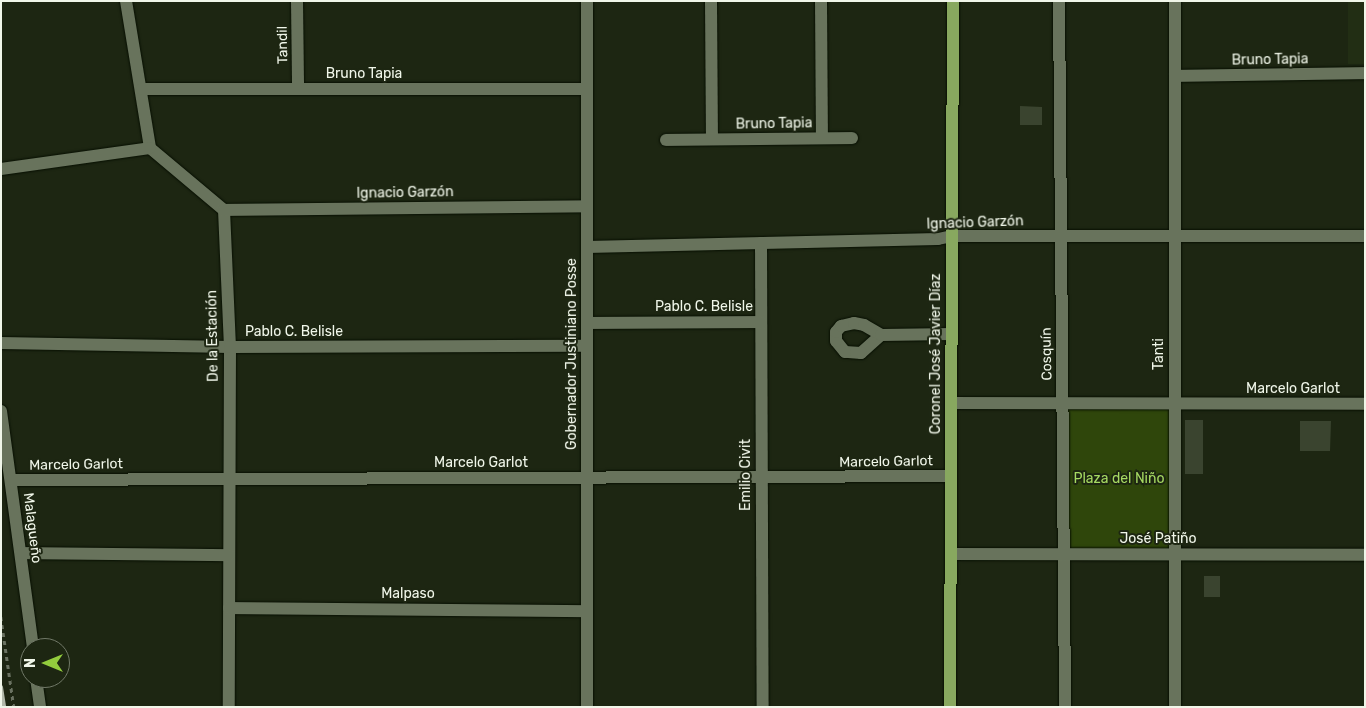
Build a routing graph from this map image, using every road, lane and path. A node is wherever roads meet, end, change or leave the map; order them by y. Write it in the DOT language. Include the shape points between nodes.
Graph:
graph roads {
  1 [pos="126,1"];
  2 [pos="297,1"];
  3 [pos="587,1"];
  4 [pos="711,1"];
  5 [pos="821,1"];
  6 [pos="953,1"];
  7 [pos="1059,1"];
  8 [pos="1175,1"];
  9 [pos="1365,74"];
  10 [pos="1175,76"];
  11 [pos="142,88"];
  12 [pos="298,89"];
  13 [pos="587,89"];
  14 [pos="822,138"];
  15 [pos="852,138"];
  16 [pos="712,139"];
  17 [pos="666,140"];
  18 [pos="150,148"];
  19 [pos="1,169"];
  20 [pos="587,206"];
  21 [pos="224,210"];
  22 [pos="952,236"];
  23 [pos="1061,236"];
  24 [pos="1174,236"];
  25 [pos="1365,236"];
  26 [pos="761,243"];
  27 [pos="587,247"];
  28 [pos="761,322"];
  29 [pos="588,323"];
  30 [pos="952,334"];
  31 [pos="881,335"];
  32 [pos="1,343"];
  33 [pos="587,346"];
  34 [pos="230,347"];
  35 [pos="951,403"];
  36 [pos="1062,403"];
  37 [pos="1175,403"];
  38 [pos="1365,404"];
  39 [pos="1,411"];
  40 [pos="951,476"];
  41 [pos="228,478"];
  42 [pos="587,478"];
  43 [pos="761,478"];
  44 [pos="11,480"];
  45 [pos="20,554"];
  46 [pos="228,554"];
  47 [pos="951,554"];
  48 [pos="1064,554"];
  49 [pos="1174,554"];
  50 [pos="1365,555"];
  51 [pos="228,608"];
  52 [pos="587,611"];
  53 [pos="1,617"];
  54 [pos="32,638"];
  55 [pos="37,688"];
  56 [pos="14,707"];
  57 [pos="40,707"];
  58 [pos="228,707"];
  59 [pos="587,707"];
  60 [pos="763,707"];
  61 [pos="950,707"];
  62 [pos="1065,707"];
  63 [pos="1175,707"];
  1 -- 11 [label="street"];
  2 -- 12 [label="street, Tandil"];
  3 -- 13 [label="street, Gobernador Justiniano Posse"];
  4 -- 16 [label="street"];
  5 -- 14 [label="street"];
  6 -- 22 [label="main road, Coronel José Javier Díaz"];
  7 -- 23 [label="street, Cosquín"];
  8 -- 10 [label="street, Tanti"];
  9 -- 10 [label="street, Bruno Tapia"];
  10 -- 24 [label="street, Tanti"];
  11 -- 12 [label="street, Bruno Tapia"];
  11 -- 18 [label="street"];
  12 -- 13 [label="street, Bruno Tapia"];
  13 -- 20 [label="street, Gobernador Justiniano Posse"];
  14 -- 15 [label="street, Bruno Tapia"];
  14 -- 16 [label="street, Bruno Tapia"];
  16 -- 17 [label="street, Bruno Tapia"];
  18 -- 19 [label="street"];
  18 -- 21 [label="street"];
  20 -- 21 [label="street, Ignacio Garzón"];
  20 -- 27 [label="street, Gobernador Justiniano Posse"];
  21 -- 34 [label="street, De la Estación"];
  22 -- 23 [label="street, Ignacio Garzón"];
  22 -- 26 [label="street, Ignacio Garzón"];
  22 -- 30 [label="main road, Coronel José Javier Díaz"];
  23 -- 24 [label="street, Ignacio Garzón"];
  23 -- 36 [label="street, Cosquín"];
  24 -- 25 [label="street, Ignacio Garzón"];
  24 -- 37 [label="street, Tanti"];
  26 -- 27 [label="street, Ignacio Garzón"];
  26 -- 28 [label="street, Emilio Civit"];
  27 -- 29 [label="street, Gobernador Justiniano Posse"];
  28 -- 29 [label="street, Pablo C. Belisle"];
  28 -- 43 [label="street, Emilio Civit"];
  29 -- 33 [label="street, Gobernador Justiniano Posse"];
  30 -- 31 [label="street"];
  30 -- 35 [label="main road, Coronel José Javier Díaz"];
  32 -- 34 [label="street, Pablo C. Belisle"];
  33 -- 34 [label="street, Pablo C. Belisle"];
  33 -- 42 [label="street, Gobernador Justiniano Posse"];
  34 -- 41 [label="street, De la Estación"];
  35 -- 36 [label="street, Marcelo Garlot"];
  35 -- 40 [label="main road, Coronel José Javier Díaz"];
  36 -- 37 [label="street, Marcelo Garlot"];
  36 -- 48 [label="street, Cosquín"];
  37 -- 38 [label="street, Marcelo Garlot"];
  37 -- 49 [label="street, Tanti"];
  39 -- 44 [label="street, Malagueño"];
  40 -- 43 [label="street, Marcelo Garlot"];
  40 -- 47 [label="main road, Coronel José Javier Díaz"];
  41 -- 42 [label="street, Marcelo Garlot"];
  41 -- 44 [label="street, Marcelo Garlot"];
  41 -- 46 [label="street, De la Estación"];
  42 -- 43 [label="street, Marcelo Garlot"];
  42 -- 52 [label="street, Gobernador Justiniano Posse"];
  43 -- 60 [label="street, Emilio Civit"];
  44 -- 45 [label="street, Malagueño"];
  45 -- 46 [label="street"];
  45 -- 54 [label="street, Malagueño"];
  46 -- 51 [label="street, De la Estación"];
  47 -- 48 [label="street, José Patiño"];
  47 -- 61 [label="main road, Coronel José Javier Díaz"];
  48 -- 49 [label="street, José Patiño"];
  48 -- 62 [label="street, Cosquín"];
  49 -- 50 [label="street, José Patiño"];
  49 -- 63 [label="street, Tanti"];
  51 -- 52 [label="street, Malpaso"];
  51 -- 58 [label="street, De la Estación"];
  52 -- 59 [label="street, Gobernador Justiniano Posse"];
  53 -- 56 [label="path"];
  55 -- 57 [label="street"];
}
